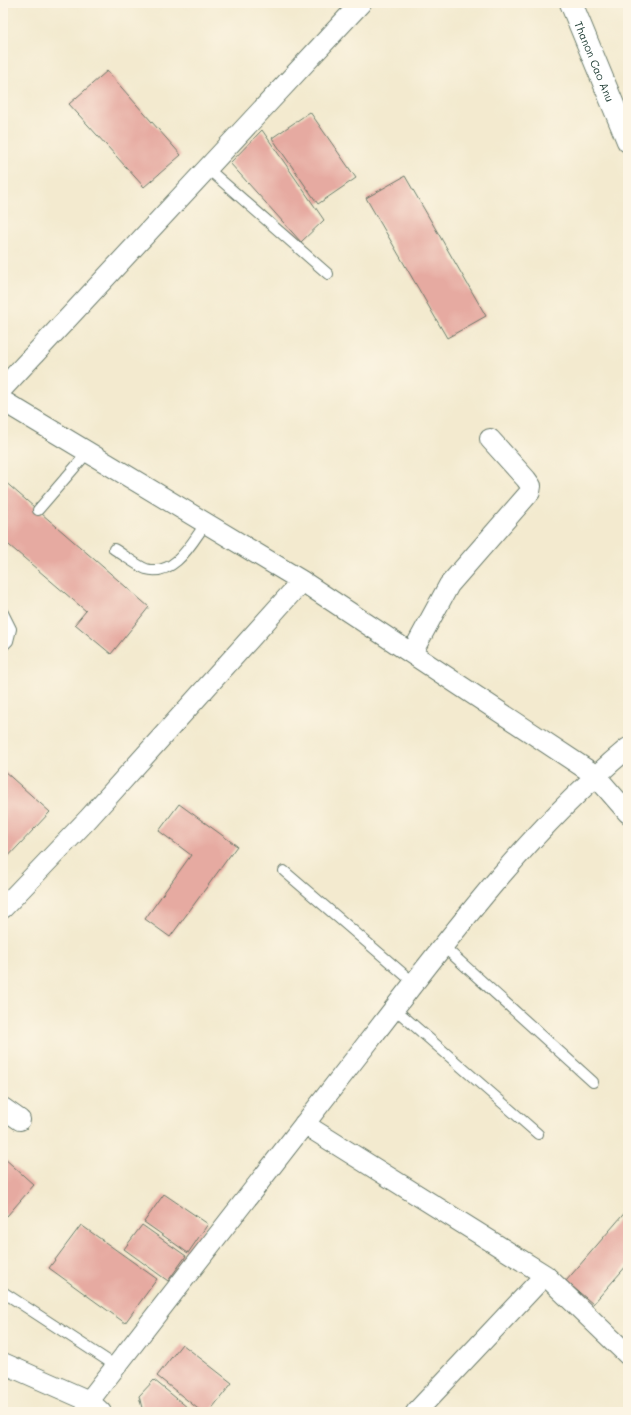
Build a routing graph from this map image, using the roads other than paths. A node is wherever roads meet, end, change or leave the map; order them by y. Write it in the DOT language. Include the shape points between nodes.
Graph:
graph roads {
  1 [pos="361,3"];
  2 [pos="572,3"];
  3 [pos="628,141"];
  4 [pos="207,168"];
  5 [pos="328,274"];
  6 [pos="3,388"];
  7 [pos="3,401"];
  8 [pos="490,439"];
  9 [pos="88,452"];
  10 [pos="38,510"];
  11 [pos="206,523"];
  12 [pos="114,549"];
  13 [pos="302,580"];
  14 [pos="3,613"];
  15 [pos="3,646"];
  16 [pos="412,653"];
  17 [pos="628,748"];
  18 [pos="595,775"];
  19 [pos="628,813"];
  20 [pos="284,871"];
  21 [pos="3,908"];
  22 [pos="444,946"];
  23 [pos="414,983"];
  24 [pos="394,1008"];
  25 [pos="593,1082"];
  26 [pos="3,1108"];
  27 [pos="20,1120"];
  28 [pos="304,1124"];
  29 [pos="538,1134"];
  30 [pos="545,1275"];
  31 [pos="3,1292"];
  32 [pos="628,1355"];
  33 [pos="3,1363"];
  34 [pos="116,1366"];
  35 [pos="90,1408"];
  36 [pos="416,1412"];
  1 -- 4 [label="street"];
  2 -- 3 [label="main road, Thanon Cao Anu"];
  4 -- 5 [label="lane"];
  4 -- 6 [label="street"];
  7 -- 9 [label="street"];
  8 -- 16 [label="street" via="526,479 531,486 530,492 449,585"];
  9 -- 10 [label="lane"];
  9 -- 11 [label="street"];
  11 -- 12 [label="lane" via="180,558 159,570 146,569"];
  11 -- 13 [label="street"];
  13 -- 16 [label="street"];
  13 -- 21 [label="street" via="88,819"];
  14 -- 15 [label="lane" via="12,629 8,641"];
  16 -- 18 [label="street"];
  17 -- 18 [label="street"];
  18 -- 19 [label="street"];
  18 -- 22 [label="street" via="514,860"];
  20 -- 23 [label="lane"];
  22 -- 23 [label="street"];
  22 -- 25 [label="lane"];
  23 -- 24 [label="street"];
  24 -- 28 [label="street"];
  24 -- 29 [label="lane"];
  26 -- 27 [label="street"];
  28 -- 30 [label="street"];
  28 -- 34 [label="street"];
  30 -- 32 [label="street"];
  30 -- 36 [label="street"];
  31 -- 34 [label="lane"];
  33 -- 35 [label="street"];
  34 -- 35 [label="street"];
}
